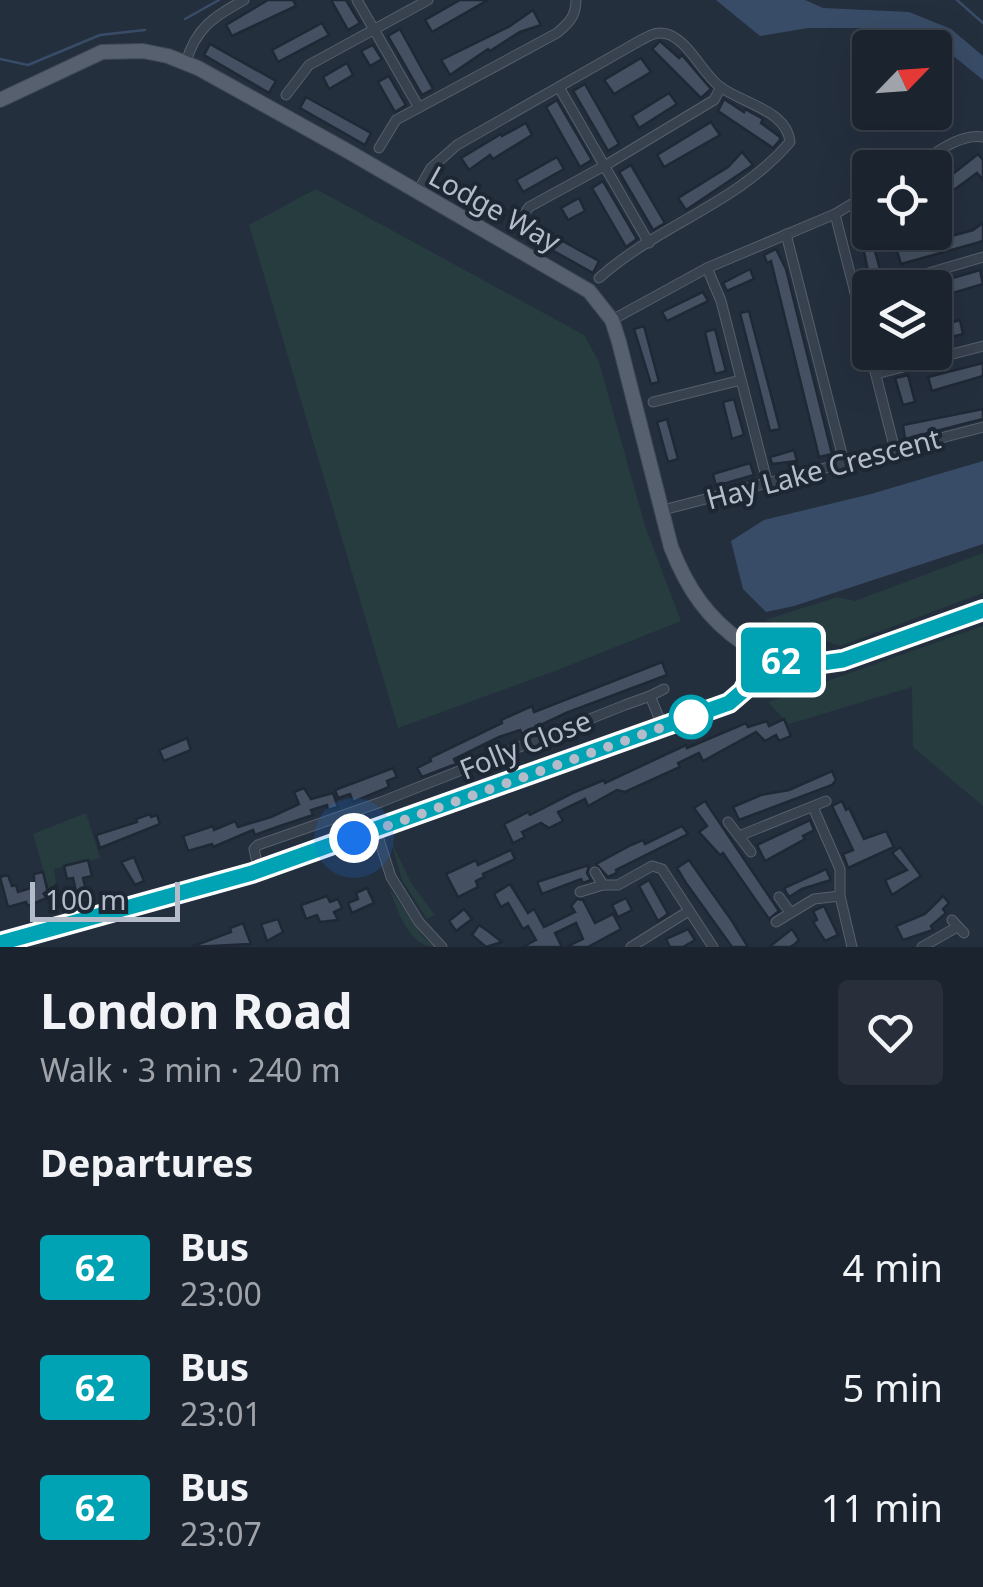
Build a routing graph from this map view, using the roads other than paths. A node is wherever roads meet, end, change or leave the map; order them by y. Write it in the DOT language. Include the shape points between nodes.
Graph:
graph roads {
  1 [pos="244,0"];
  2 [pos="357,0"];
  3 [pos="428,0"];
  4 [pos="576,0"];
  5 [pos="374,30"];
  6 [pos="186,62"];
  7 [pos="721,87"];
  8 [pos="560,88"];
  9 [pos="286,94"];
  10 [pos="0,100"];
  11 [pos="418,106"];
  12 [pos="983,138"];
  13 [pos="379,148"];
  14 [pos="942,150"];
  15 [pos="606,166"];
  16 [pos="417,193"];
  17 [pos="852,204"];
  18 [pos="835,214"];
  19 [pos="517,224"];
  20 [pos="786,234"];
  21 [pos="650,243"];
  22 [pos="983,257"];
  23 [pos="708,268"];
  24 [pos="939,270"];
  25 [pos="599,278"];
  26 [pos="852,282"];
  27 [pos="612,320"];
  28 [pos="983,346"];
  29 [pos="875,370"];
  30 [pos="876,374"];
  31 [pos="742,380"];
  32 [pos="654,402"];
  33 [pos="983,427"];
  34 [pos="895,450"];
  35 [pos="844,462"];
  36 [pos="767,481"];
  37 [pos="663,510"];
  38 [pos="983,610"];
  39 [pos="762,655"];
  40 [pos="664,689"];
  41 [pos="650,696"];
  42 [pos="663,727"];
  43 [pos="411,791"];
  44 [pos="826,801"];
  45 [pos="813,807"];
  46 [pos="418,815"];
  47 [pos="728,822"];
  48 [pos="376,830"];
  49 [pos="739,836"];
  50 [pos="751,852"];
  51 [pos="259,871"];
  52 [pos="595,872"];
  53 [pos="602,884"];
  54 [pos="580,892"];
  55 [pos="840,896"];
  56 [pos="780,897"];
  57 [pos="688,912"];
  58 [pos="790,912"];
  59 [pos="776,922"];
  60 [pos="958,927"];
  61 [pos="18,942"];
  62 [pos="0,943"];
  63 [pos="442,947"];
  64 [pos="630,947"];
  65 [pos="713,947"];
  66 [pos="852,947"];
  67 [pos="922,947"];
  1 -- 6 [label="street" via="193,38"];
  2 -- 5 [label="street"];
  3 -- 5 [label="street"];
  4 -- 11 [label="street" via="576,11 557,33"];
  5 -- 9 [label="street" via="309,65"];
  5 -- 11 [label="street"];
  6 -- 10 [label="main road, Lodge Way" via="143,51 102,52"];
  6 -- 16 [label="main road, Lodge Way"];
  7 -- 8 [label="street" via="679,40 657,32"];
  7 -- 15 [label="street" via="714,100"];
  7 -- 21 [label="street" via="781,122 790,142 728,197"];
  8 -- 15 [label="street"];
  8 -- 16 [label="street" via="456,146 431,168"];
  11 -- 13 [label="street" via="396,120"];
  12 -- 14 [label="street"];
  15 -- 19 [label="street" via="529,207"];
  15 -- 21 [label="street"];
  16 -- 27 [label="main road, Lodge Way" via="589,292"];
  17 -- 18 [label="street"];
  18 -- 20 [label="street"];
  18 -- 26 [label="street"];
  20 -- 23 [label="street"];
  20 -- 35 [label="street"];
  21 -- 25 [label="street"];
  22 -- 24 [label="street"];
  23 -- 27 [label="street"];
  23 -- 31 [label="street"];
  27 -- 37 [label="main road"];
  28 -- 30 [label="street"];
  29 -- 30 [label="street"];
  30 -- 34 [label="street"];
  31 -- 32 [label="street"];
  31 -- 36 [label="street"];
  33 -- 34 [label="street, Hay Lake Crescent"];
  34 -- 35 [label="street, Hay Lake Crescent"];
  35 -- 36 [label="street, Hay Lake Crescent"];
  36 -- 37 [label="street, Hay Lake Crescent"];
  37 -- 39 [label="main road" via="697,600 722,629"];
  38 -- 39 [label="main road" via="843,660 815,664"];
  39 -- 42 [label="main road" via="729,703"];
  40 -- 41 [label="street, Folly Close"];
  41 -- 42 [label="street"];
  41 -- 43 [label="street, Folly Close"];
  42 -- 46 [label="main road"];
  43 -- 46 [label="street"];
  43 -- 51 [label="street, Folly Close" via="258,846"];
  44 -- 45 [label="street"];
  45 -- 49 [label="street"];
  45 -- 55 [label="street" via="840,869"];
  46 -- 48 [label="main road"];
  47 -- 49 [label="street"];
  48 -- 51 [label="main road"];
  48 -- 63 [label="street" via="390,876"];
  49 -- 50 [label="street"];
  51 -- 61 [label="main road"];
  52 -- 53 [label="street"];
  53 -- 54 [label="street"];
  53 -- 57 [label="street" via="618,885 652,866 662,870"];
  55 -- 58 [label="street" via="814,898"];
  55 -- 66 [label="street"];
  56 -- 58 [label="street"];
  57 -- 64 [label="street"];
  57 -- 65 [label="street"];
  58 -- 59 [label="street"];
  60 -- 67 [label="street"];
  61 -- 62 [label="main road"];
}
